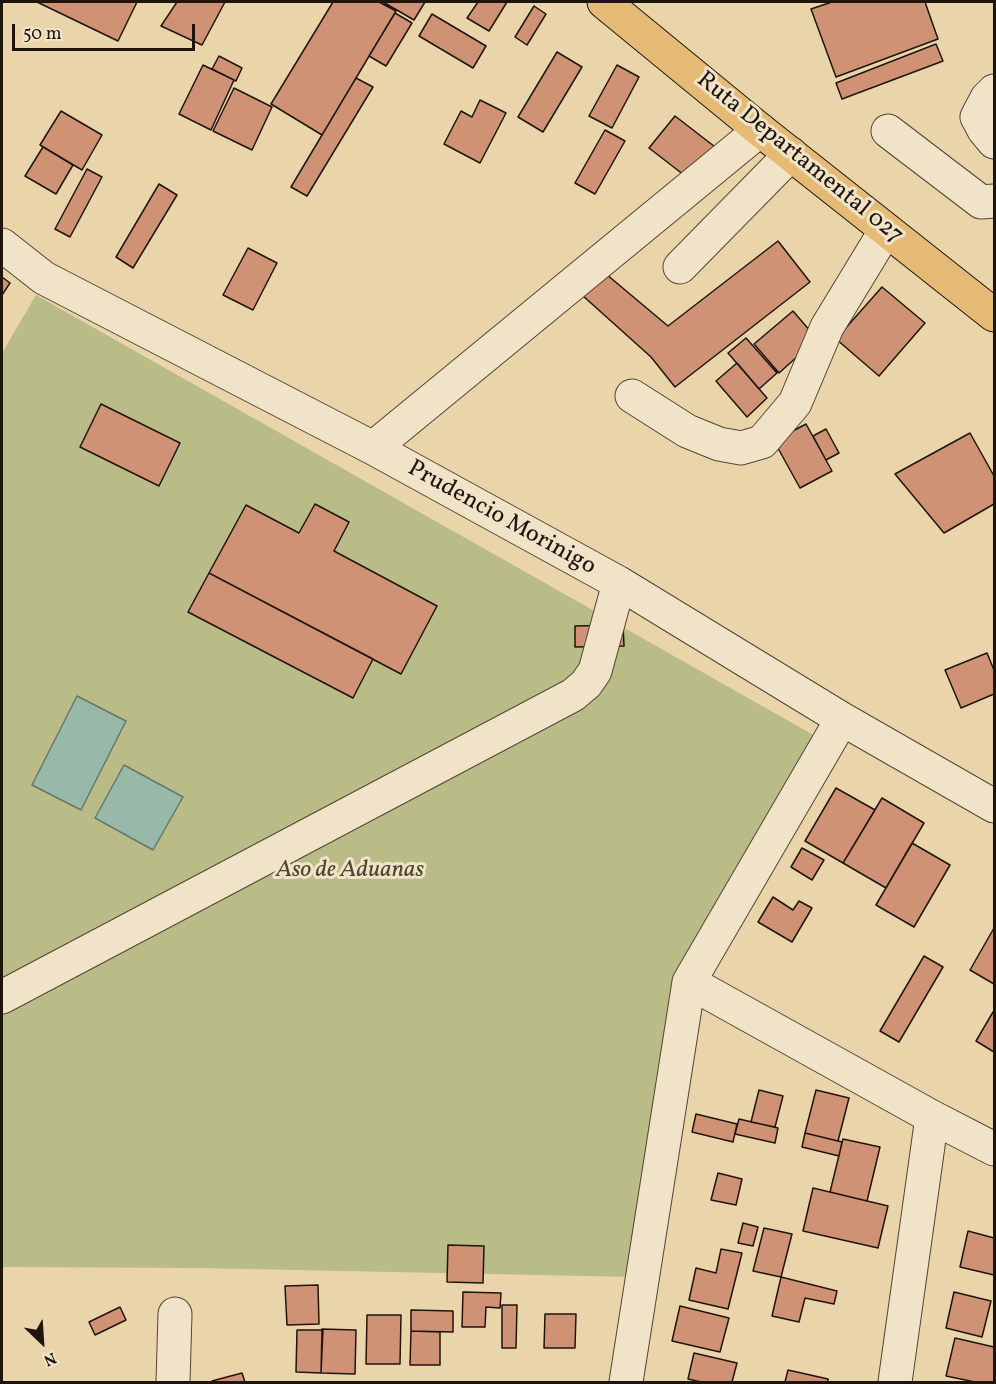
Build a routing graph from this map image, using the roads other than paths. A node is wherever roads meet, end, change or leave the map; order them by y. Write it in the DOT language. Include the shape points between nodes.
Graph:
graph roads {
  1 [pos="604,2"];
  2 [pos="994,91"];
  3 [pos="760,130"];
  4 [pos="888,131"];
  5 [pos="994,142"];
  6 [pos="791,154"];
  7 [pos="994,201"];
  8 [pos="886,230"];
  9 [pos="2,244"];
  10 [pos="681,267"];
  11 [pos="994,315"];
  12 [pos="632,396"];
  13 [pos="373,448"];
  14 [pos="619,583"];
  15 [pos="842,719"];
  16 [pos="994,806"];
  17 [pos="689,982"];
  18 [pos="2,997"];
  19 [pos="932,1117"];
  20 [pos="994,1149"];
  21 [pos="175,1314"];
  22 [pos="173,1383"];
  23 [pos="626,1383"];
  24 [pos="895,1383"];
  1 -- 3 [label="main road, Ruta Departamental 027"];
  2 -- 5 [label="street" via="977,117"];
  3 -- 6 [label="main road, Ruta Departamental 027"];
  3 -- 13 [label="street"];
  4 -- 7 [label="street" via="981,202"];
  6 -- 8 [label="main road, Ruta Departamental 027"];
  6 -- 10 [label="street"];
  8 -- 11 [label="main road, Ruta Departamental 027"];
  8 -- 12 [label="street" via="827,327 795,404 762,442 741,448 719,444 687,431"];
  9 -- 13 [label="street, Prudencio Morinigo" via="44,278"];
  13 -- 14 [label="street, Prudencio Morinigo"];
  14 -- 15 [label="street, Prudencio Morinigo"];
  14 -- 18 [label="street" via="595,671 573,695"];
  15 -- 16 [label="street, Prudencio Morinigo"];
  15 -- 17 [label="street"];
  17 -- 19 [label="street"];
  17 -- 23 [label="street"];
  19 -- 20 [label="street"];
  19 -- 24 [label="street"];
  21 -- 22 [label="street"];
}
